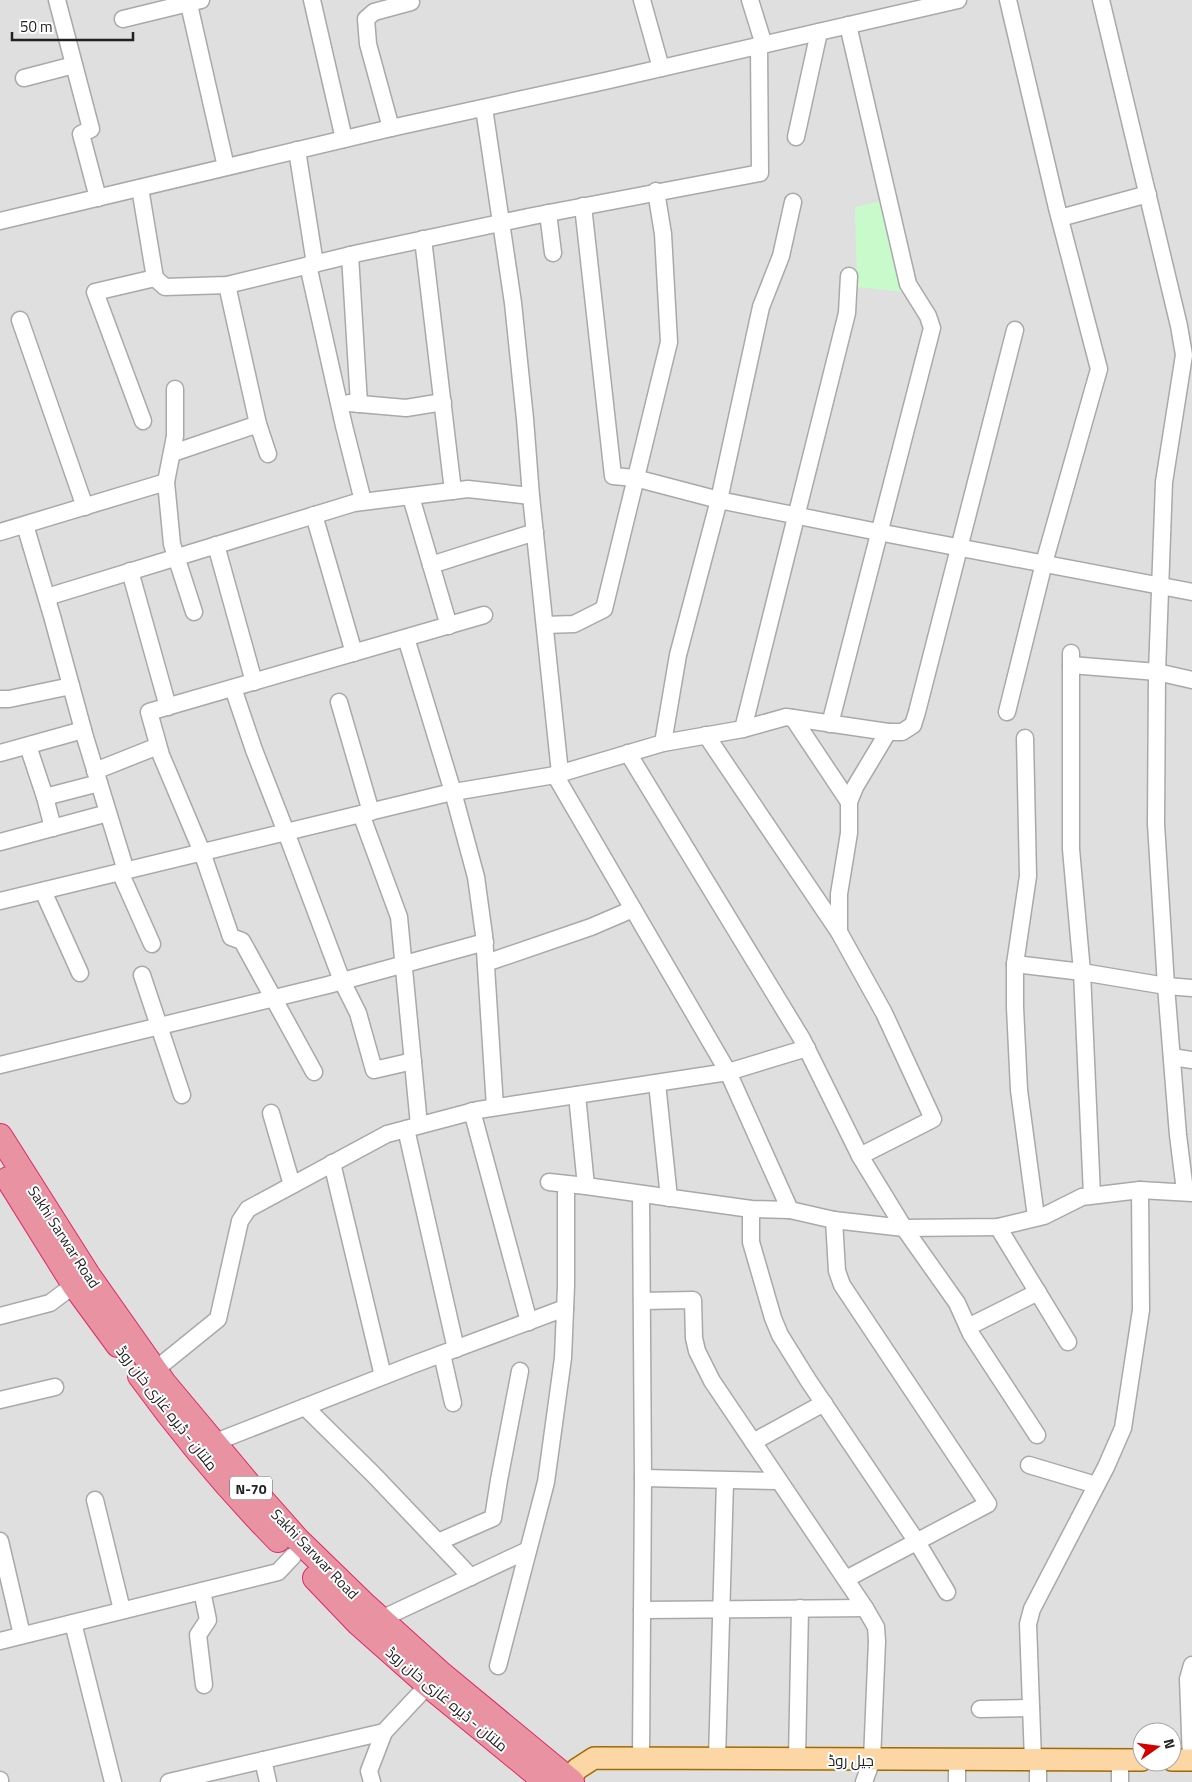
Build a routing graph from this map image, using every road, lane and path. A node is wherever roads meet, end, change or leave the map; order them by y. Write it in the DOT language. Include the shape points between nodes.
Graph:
graph roads {
  1 [pos="57,0"];
  2 [pos="312,0"];
  3 [pos="642,0"];
  4 [pos="750,0"];
  5 [pos="958,0"];
  6 [pos="1008,0"];
  7 [pos="1101,0"];
  8 [pos="193,1"];
  9 [pos="412,2"];
  10 [pos="123,18"];
  11 [pos="848,25"];
  12 [pos="819,32"];
  13 [pos="761,45"];
  14 [pos="74,65"];
  15 [pos="661,68"];
  16 [pos="24,78"];
  17 [pos="484,108"];
  18 [pos="391,128"];
  19 [pos="796,137"];
  20 [pos="344,139"];
  21 [pos="297,150"];
  22 [pos="226,167"];
  23 [pos="140,188"];
  24 [pos="656,192"];
  25 [pos="1148,194"];
  26 [pos="98,198"];
  27 [pos="793,202"];
  28 [pos="583,206"];
  29 [pos="548,213"];
  30 [pos="1060,218"];
  31 [pos="0,221"];
  32 [pos="502,222"];
  33 [pos="423,239"];
  34 [pos="553,253"];
  35 [pos="350,255"];
  36 [pos="311,264"];
  37 [pos="849,276"];
  38 [pos="155,278"];
  39 [pos="227,284"];
  40 [pos="20,320"];
  41 [pos="1186,328"];
  42 [pos="1015,330"];
  43 [pos="175,389"];
  44 [pos="443,402"];
  45 [pos="339,403"];
  46 [pos="359,404"];
  47 [pos="143,421"];
  48 [pos="258,424"];
  49 [pos="172,453"];
  50 [pos="268,454"];
  51 [pos="635,478"];
  52 [pos="166,482"];
  53 [pos="453,491"];
  54 [pos="531,496"];
  55 [pos="411,497"];
  56 [pos="719,500"];
  57 [pos="363,501"];
  58 [pos="85,507"];
  59 [pos="798,514"];
  60 [pos="314,515"];
  61 [pos="25,525"];
  62 [pos="0,532"];
  63 [pos="534,532"];
  64 [pos="878,532"];
  65 [pos="216,545"];
  66 [pos="960,548"];
  67 [pos="176,556"];
  68 [pos="1044,563"];
  69 [pos="431,565"];
  70 [pos="130,571"];
  71 [pos="1159,586"];
  72 [pos="1192,592"];
  73 [pos="46,597"];
  74 [pos="194,612"];
  75 [pos="484,615"];
  76 [pos="449,626"];
  77 [pos="545,626"];
  78 [pos="406,638"];
  79 [pos="354,653"];
  80 [pos="1157,672"];
  81 [pos="1192,680"];
  82 [pos="254,682"];
  83 [pos="71,686"];
  84 [pos="233,688"];
  85 [pos="0,699"];
  86 [pos="339,702"];
  87 [pos="168,706"];
  88 [pos="1007,712"];
  89 [pos="793,718"];
  90 [pos="830,724"];
  91 [pos="743,729"];
  92 [pos="83,730"];
  93 [pos="888,732"];
  94 [pos="706,735"];
  95 [pos="1025,738"];
  96 [pos="663,744"];
  97 [pos="28,746"];
  98 [pos="158,746"];
  99 [pos="0,753"];
  100 [pos="628,753"];
  101 [pos="557,774"];
  102 [pos="97,777"];
  103 [pos="453,792"];
  104 [pos="45,797"];
  105 [pos="849,802"];
  106 [pos="108,813"];
  107 [pos="366,813"];
  108 [pos="53,828"];
  109 [pos="286,832"];
  110 [pos="0,842"];
  111 [pos="202,852"];
  112 [pos="123,871"];
  113 [pos="42,891"];
  114 [pos="0,901"];
  115 [pos="633,909"];
  116 [pos="839,932"];
  117 [pos="485,942"];
  118 [pos="152,944"];
  119 [pos="486,963"];
  120 [pos="404,964"];
  121 [pos="1015,964"];
  122 [pos="1082,972"];
  123 [pos="80,973"];
  124 [pos="142,975"];
  125 [pos="342,981"];
  126 [pos="1166,986"];
  127 [pos="1192,988"];
  128 [pos="274,998"];
  129 [pos="160,1026"];
  130 [pos="807,1048"];
  131 [pos="1172,1057"];
  132 [pos="1192,1060"];
  133 [pos="413,1061"];
  134 [pos="0,1065"];
  135 [pos="314,1072"];
  136 [pos="728,1072"];
  137 [pos="657,1083"];
  138 [pos="182,1095"];
  139 [pos="577,1095"];
  140 [pos="495,1107"];
  141 [pos="472,1111"];
  142 [pos="271,1113"];
  143 [pos="412,1127"];
  144 [pos="1185,1136"];
  145 [pos="0,1137"];
  146 [pos="860,1156"];
  147 [pos="332,1163"];
  148 [pos="0,1166"];
  149 [pos="549,1182"];
  150 [pos="566,1184"];
  151 [pos="292,1185"];
  152 [pos="586,1186"];
  153 [pos="1140,1190"];
  154 [pos="1188,1192"];
  155 [pos="641,1194"];
  156 [pos="1092,1196"];
  157 [pos="669,1198"];
  158 [pos="751,1209"];
  159 [pos="790,1210"];
  160 [pos="1036,1217"];
  161 [pos="834,1220"];
  162 [pos="998,1226"];
  163 [pos="904,1228"];
  164 [pos="74,1285"];
  165 [pos="1038,1292"];
  166 [pos="642,1301"];
  167 [pos="565,1308"];
  168 [pos="0,1316"];
  169 [pos="529,1322"];
  170 [pos="968,1327"];
  171 [pos="1068,1342"];
  172 [pos="449,1351"];
  173 [pos="155,1370"];
  174 [pos="520,1371"];
  175 [pos="384,1376"];
  176 [pos="55,1387"];
  177 [pos="0,1400"];
  178 [pos="453,1403"];
  179 [pos="824,1403"];
  180 [pos="305,1406"];
  181 [pos="1037,1435"];
  182 [pos="753,1442"];
  183 [pos="213,1443"];
  184 [pos="1029,1465"];
  185 [pos="643,1478"];
  186 [pos="725,1481"];
  187 [pos="780,1481"];
  188 [pos="1096,1486"];
  189 [pos="245,1493"];
  190 [pos="95,1500"];
  191 [pos="0,1541"];
  192 [pos="438,1542"];
  193 [pos="917,1542"];
  194 [pos="528,1550"];
  195 [pos="294,1556"];
  196 [pos="471,1577"];
  197 [pos="846,1579"];
  198 [pos="202,1590"];
  199 [pos="947,1592"];
  200 [pos="800,1608"];
  201 [pos="865,1608"];
  202 [pos="721,1609"];
  203 [pos="122,1610"];
  204 [pos="642,1610"];
  205 [pos="381,1619"];
  206 [pos="73,1623"];
  207 [pos="22,1635"];
  208 [pos="0,1641"];
  209 [pos="1192,1665"];
  210 [pos="498,1666"];
  211 [pos="204,1685"];
  212 [pos="428,1685"];
  213 [pos="1031,1708"];
  214 [pos="980,1709"];
  215 [pos="384,1732"];
  216 [pos="641,1759"];
  217 [pos="717,1759"];
  218 [pos="263,1760"];
  219 [pos="797,1760"];
  220 [pos="872,1760"];
  221 [pos="957,1760"];
  222 [pos="1035,1760"];
  223 [pos="1120,1760"];
  224 [pos="1132,1760"];
  225 [pos="1185,1760"];
  226 [pos="563,1781"];
  227 [pos="113,1782"];
  228 [pos="172,1782"];
  229 [pos="268,1782"];
  230 [pos="372,1782"];
  231 [pos="864,1782"];
  232 [pos="958,1782"];
  233 [pos="1038,1782"];
  234 [pos="1120,1782"];
  1 -- 14 [label="street"];
  2 -- 20 [label="street"];
  3 -- 15 [label="street"];
  4 -- 13 [label="street"];
  5 -- 11 [label="street"];
  6 -- 30 [label="street"];
  7 -- 25 [label="street"];
  8 -- 10 [label="street"];
  8 -- 22 [label="street"];
  9 -- 18 [label="street" via="374,12 366,19 368,44"];
  11 -- 12 [label="street"];
  11 -- 64 [label="street" via="908,284 932,328"];
  12 -- 13 [label="street"];
  12 -- 19 [label="street"];
  13 -- 15 [label="street"];
  13 -- 24 [label="street" via="760,173"];
  14 -- 16 [label="street"];
  14 -- 26 [label="street" via="91,130 81,134"];
  15 -- 17 [label="street"];
  17 -- 18 [label="street"];
  17 -- 32 [label="street"];
  18 -- 20 [label="street"];
  20 -- 21 [label="street"];
  21 -- 22 [label="street"];
  21 -- 36 [label="street"];
  22 -- 23 [label="street"];
  23 -- 26 [label="street"];
  23 -- 38 [label="street"];
  24 -- 28 [label="street"];
  24 -- 51 [label="street" via="663,234 668,342"];
  25 -- 30 [label="street"];
  25 -- 41 [label="street"];
  26 -- 31 [label="street"];
  27 -- 56 [label="street" via="781,256 761,307"];
  28 -- 29 [label="street"];
  28 -- 51 [label="street" via="613,476"];
  29 -- 32 [label="street"];
  29 -- 34 [label="street"];
  30 -- 68 [label="street" via="1099,369"];
  32 -- 33 [label="street"];
  32 -- 54 [label="street"];
  33 -- 35 [label="street"];
  33 -- 44 [label="street"];
  35 -- 36 [label="street"];
  35 -- 46 [label="street"];
  36 -- 39 [label="street"];
  36 -- 45 [label="street"];
  37 -- 59 [label="street" via="847,313"];
  38 -- 39 [label="street" via="165,287"];
  38 -- 47 [label="street" via="95,292"];
  39 -- 48 [label="street"];
  40 -- 58 [label="street"];
  41 -- 71 [label="street" via="1164,482"];
  42 -- 66 [label="street"];
  43 -- 49 [label="street"];
  44 -- 46 [label="street" via="406,408"];
  44 -- 53 [label="street"];
  45 -- 46 [label="street"];
  45 -- 57 [label="street"];
  48 -- 49 [label="street"];
  48 -- 50 [label="street"];
  49 -- 52 [label="street"];
  51 -- 56 [label="street"];
  51 -- 77 [label="street" via="604,609 574,624"];
  52 -- 58 [label="street"];
  52 -- 67 [label="street"];
  53 -- 54 [label="street" via="468,489"];
  53 -- 55 [label="street"];
  54 -- 63 [label="street"];
  55 -- 57 [label="street"];
  55 -- 69 [label="street"];
  56 -- 59 [label="street"];
  56 -- 96 [label="street" via="678,655"];
  57 -- 60 [label="street"];
  58 -- 61 [label="street"];
  59 -- 64 [label="street"];
  59 -- 91 [label="street"];
  60 -- 65 [label="street"];
  60 -- 79 [label="street"];
  61 -- 62 [label="street"];
  61 -- 73 [label="street"];
  63 -- 69 [label="street"];
  63 -- 77 [label="street"];
  64 -- 66 [label="street"];
  64 -- 90 [label="street"];
  65 -- 67 [label="street"];
  65 -- 82 [label="street"];
  66 -- 68 [label="street"];
  66 -- 93 [label="street" via="913,725 902,732"];
  67 -- 70 [label="street"];
  67 -- 74 [label="street"];
  68 -- 71 [label="street"];
  68 -- 88 [label="street"];
  69 -- 76 [label="street"];
  70 -- 73 [label="street"];
  70 -- 87 [label="street"];
  71 -- 72 [label="street"];
  71 -- 80 [label="street"];
  73 -- 83 [label="street"];
  75 -- 76 [label="street"];
  76 -- 78 [label="street"];
  77 -- 101 [label="street"];
  78 -- 79 [label="street"];
  78 -- 103 [label="street"];
  79 -- 82 [label="street"];
  80 -- 81 [label="street"];
  80 -- 122 [label="street" via="1071,659 1071,848"];
  80 -- 126 [label="street" via="1156,824"];
  82 -- 84 [label="street"];
  83 -- 85 [label="street"];
  83 -- 92 [label="street"];
  84 -- 87 [label="street"];
  84 -- 109 [label="street"];
  86 -- 107 [label="street"];
  87 -- 98 [label="street" via="148,712"];
  89 -- 90 [label="street"];
  89 -- 91 [label="street"];
  89 -- 105 [label="street"];
  90 -- 93 [label="street"];
  91 -- 94 [label="street"];
  92 -- 97 [label="street"];
  92 -- 102 [label="street"];
  93 -- 105 [label="street"];
  94 -- 96 [label="street"];
  94 -- 116 [label="street"];
  95 -- 121 [label="street" via="1028,876"];
  96 -- 100 [label="street"];
  97 -- 99 [label="street"];
  97 -- 104 [label="street"];
  98 -- 102 [label="street"];
  98 -- 111 [label="street"];
  100 -- 101 [label="street"];
  100 -- 130 [label="street"];
  101 -- 103 [label="street"];
  101 -- 115 [label="street"];
  102 -- 104 [label="street"];
  102 -- 106 [label="street"];
  103 -- 107 [label="street"];
  103 -- 117 [label="street" via="476,877"];
  104 -- 108 [label="street"];
  105 -- 116 [label="street"];
  106 -- 108 [label="street"];
  106 -- 112 [label="street"];
  107 -- 109 [label="street"];
  107 -- 120 [label="street" via="399,917"];
  108 -- 110 [label="street"];
  109 -- 111 [label="street"];
  109 -- 125 [label="street"];
  111 -- 112 [label="street"];
  111 -- 128 [label="street" via="231,936 242,941"];
  112 -- 113 [label="street"];
  112 -- 118 [label="street"];
  113 -- 114 [label="street"];
  113 -- 123 [label="street"];
  115 -- 119 [label="street"];
  115 -- 136 [label="street"];
  116 -- 146 [label="street" via="884,1012 933,1119"];
  117 -- 119 [label="street"];
  117 -- 120 [label="street"];
  119 -- 140 [label="street"];
  120 -- 125 [label="street"];
  120 -- 133 [label="street"];
  121 -- 122 [label="street"];
  121 -- 160 [label="street" via="1018,1090"];
  122 -- 126 [label="street"];
  122 -- 156 [label="street"];
  124 -- 129 [label="street"];
  125 -- 128 [label="street"];
  125 -- 133 [label="street" via="358,1013 374,1070"];
  126 -- 127 [label="street"];
  126 -- 131 [label="street"];
  128 -- 129 [label="street"];
  128 -- 135 [label="street"];
  129 -- 134 [label="street"];
  129 -- 138 [label="street"];
  130 -- 136 [label="street"];
  130 -- 146 [label="street"];
  131 -- 132 [label="street"];
  131 -- 144 [label="street"];
  133 -- 143 [label="street"];
  136 -- 137 [label="street"];
  136 -- 159 [label="street"];
  137 -- 139 [label="street"];
  137 -- 157 [label="street"];
  139 -- 140 [label="street"];
  139 -- 152 [label="street"];
  140 -- 141 [label="street"];
  141 -- 143 [label="street"];
  141 -- 169 [label="street"];
  142 -- 151 [label="street"];
  143 -- 147 [label="street" via="386,1134"];
  143 -- 172 [label="street"];
  144 -- 154 [label="street"];
  145 -- 173 [label="highway, Sakhi Sarwar Road / N-70" via="88,1275"];
  146 -- 163 [label="street"];
  147 -- 151 [label="street"];
  147 -- 175 [label="street"];
  148 -- 164 [label="highway, ملتان - ڈیرہ غازی خان روڈ / N-70"];
  149 -- 150 [label="street"];
  150 -- 152 [label="street"];
  150 -- 167 [label="street"];
  151 -- 173 [label="street" via="248,1209 240,1221 218,1319"];
  152 -- 155 [label="street"];
  153 -- 154 [label="street"];
  153 -- 156 [label="street"];
  153 -- 188 [label="street" via="1141,1310 1123,1428"];
  155 -- 157 [label="street"];
  155 -- 166 [label="street"];
  156 -- 160 [label="street" via="1082,1197"];
  157 -- 158 [label="street"];
  158 -- 159 [label="street"];
  158 -- 179 [label="street" via="751,1242 773,1318 780,1335"];
  159 -- 161 [label="street"];
  160 -- 162 [label="street"];
  161 -- 163 [label="street"];
  161 -- 193 [label="street" via="837,1271 842,1286 988,1504"];
  162 -- 163 [label="street"];
  162 -- 165 [label="street"];
  163 -- 170 [label="street" via="957,1303"];
  164 -- 168 [label="street" via="50,1303"];
  164 -- 189 [label="highway, ملتان - ڈیرہ غازی خان روڈ / N-70" via="166,1412"];
  165 -- 170 [label="street"];
  165 -- 171 [label="street"];
  166 -- 182 [label="street" via="693,1300 697,1351 712,1381"];
  166 -- 185 [label="street"];
  167 -- 169 [label="street"];
  167 -- 194 [label="street" via="546,1482"];
  169 -- 172 [label="street"];
  170 -- 181 [label="street"];
  172 -- 175 [label="street"];
  172 -- 178 [label="street"];
  173 -- 183 [label="highway, Sakhi Sarwar Road / N-70"];
  174 -- 192 [label="street" via="493,1518"];
  175 -- 180 [label="street"];
  176 -- 177 [label="street"];
  179 -- 182 [label="street"];
  179 -- 193 [label="street"];
  180 -- 183 [label="street"];
  180 -- 192 [label="street"];
  182 -- 187 [label="street"];
  183 -- 189 [label="highway, Sakhi Sarwar Road / N-70"];
  184 -- 188 [label="street"];
  185 -- 186 [label="street"];
  185 -- 204 [label="street"];
  186 -- 187 [label="street"];
  186 -- 202 [label="street"];
  187 -- 197 [label="street"];
  188 -- 213 [label="street" via="1032,1609 1028,1624"];
  189 -- 195 [label="highway, ملتان - ڈیرہ غازی خان روڈ / N-70"];
  189 -- 205 [label="highway, Sakhi Sarwar Road / N-70"];
  190 -- 203 [label="street"];
  191 -- 207 [label="street"];
  192 -- 196 [label="street"];
  193 -- 197 [label="street"];
  193 -- 199 [label="street"];
  194 -- 196 [label="street"];
  194 -- 210 [label="street"];
  195 -- 198 [label="street" via="278,1572"];
  195 -- 212 [label="highway, ملتان - ڈیرہ غازی خان روڈ / N-70" via="358,1623"];
  196 -- 205 [label="street"];
  197 -- 201 [label="street"];
  198 -- 203 [label="street"];
  198 -- 211 [label="street" via="208,1620 198,1636"];
  200 -- 201 [label="street"];
  200 -- 202 [label="street"];
  200 -- 219 [label="street"];
  201 -- 220 [label="street" via="876,1627 877,1641"];
  202 -- 204 [label="street"];
  202 -- 217 [label="street"];
  203 -- 206 [label="street"];
  204 -- 216 [label="street"];
  205 -- 226 [label="highway, Sakhi Sarwar Road / N-70"];
  206 -- 207 [label="street"];
  206 -- 227 [label="street"];
  207 -- 208 [label="street"];
  209 -- 225 [label="street" via="1188,1679"];
  212 -- 215 [label="street"];
  212 -- 226 [label="highway, ملتان - ڈیرہ غازی خان روڈ / N-70"];
  213 -- 214 [label="street"];
  213 -- 222 [label="street"];
  215 -- 218 [label="street"];
  215 -- 230 [label="street" via="369,1771"];
  216 -- 217 [label="main road, جیل روڈ"];
  216 -- 226 [label="main road, جیل روڈ" via="594,1758"];
  217 -- 219 [label="main road, جیل روڈ"];
  218 -- 228 [label="street"];
  218 -- 229 [label="street"];
  219 -- 220 [label="main road, جیل روڈ"];
  220 -- 221 [label="main road, جیل روڈ"];
  220 -- 231 [label="street"];
  221 -- 222 [label="main road, جیل روڈ"];
  221 -- 232 [label="street"];
  222 -- 223 [label="main road, جیل روڈ"];
  222 -- 233 [label="street"];
  223 -- 224 [label="main road, جیل روڈ"];
  223 -- 234 [label="street"];
}
